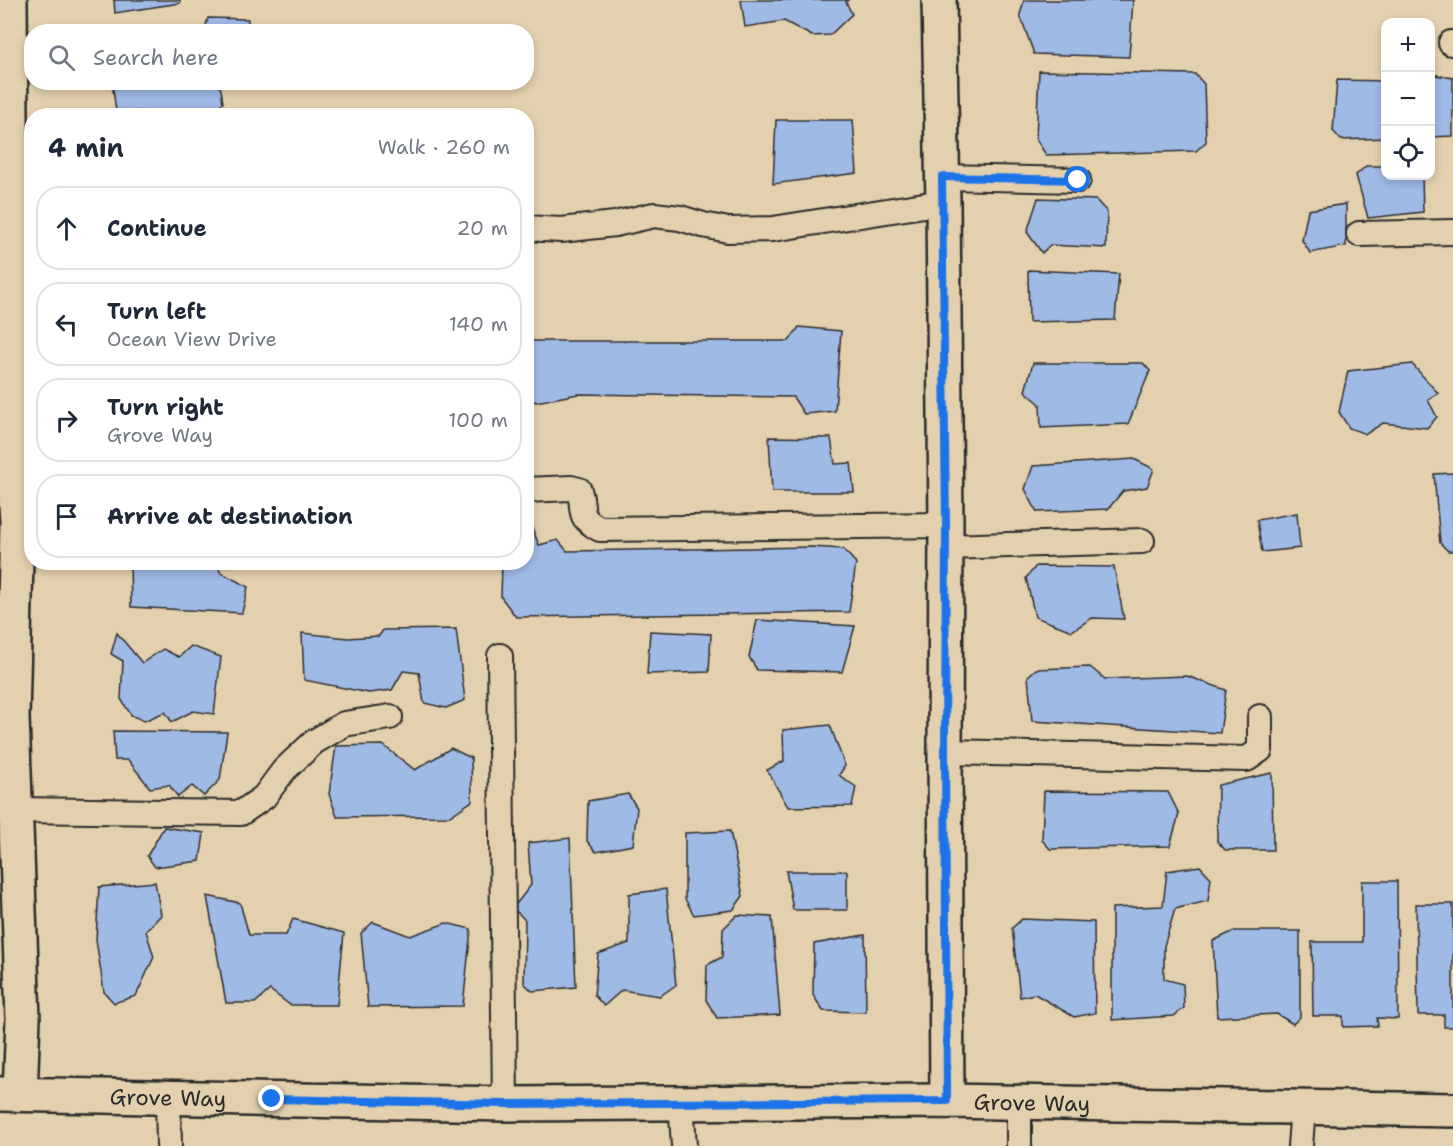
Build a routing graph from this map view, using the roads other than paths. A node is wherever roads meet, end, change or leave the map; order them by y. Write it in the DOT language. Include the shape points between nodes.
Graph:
graph roads {
  1 [pos="10,0"];
  2 [pos="939,0"];
  3 [pos="1078,180"];
  4 [pos="943,190"];
  5 [pos="534,228"];
  6 [pos="1453,232"];
  7 [pos="1359,234"];
  8 [pos="7,362"];
  9 [pos="6,457"];
  10 [pos="534,490"];
  11 [pos="24,522"];
  12 [pos="946,536"];
  13 [pos="1142,541"];
  14 [pos="500,656"];
  15 [pos="390,717"];
  16 [pos="1260,717"];
  17 [pos="945,752"];
  18 [pos="16,810"];
  19 [pos="10,1094"];
  20 [pos="168,1097"];
  21 [pos="947,1101"];
  22 [pos="681,1102"];
  23 [pos="1019,1103"];
  24 [pos="505,1104"];
  25 [pos="1303,1108"];
  26 [pos="1453,1110"];
  27 [pos="169,1146"];
  28 [pos="684,1146"];
  29 [pos="1019,1146"];
  30 [pos="1300,1146"];
  1 -- 8 [label="street"];
  2 -- 4 [label="street"];
  3 -- 4 [label="lane"];
  4 -- 5 [label="lane" via="774,229 728,230 654,215 615,224 561,230"];
  4 -- 12 [label="street"];
  6 -- 7 [label="lane"];
  8 -- 9 [label="street"];
  9 -- 11 [label="street"];
  10 -- 12 [label="lane" via="579,490 581,512 588,523 600,529"];
  11 -- 18 [label="street" via="12,717"];
  12 -- 13 [label="lane"];
  12 -- 17 [label="street"];
  14 -- 24 [label="lane"];
  15 -- 18 [label="lane" via="344,724 314,742 284,770 264,797 241,813"];
  16 -- 17 [label="lane" via="1260,750 1247,759"];
  17 -- 21 [label="street"];
  18 -- 19 [label="street" via="23,1019"];
  19 -- 20 [label="street, Grove Way"];
  20 -- 24 [label="street, Grove Way"];
  20 -- 27 [label="lane"];
  21 -- 22 [label="street, Grove Way"];
  21 -- 23 [label="street, Grove Way"];
  22 -- 24 [label="street, Grove Way"];
  22 -- 28 [label="lane"];
  23 -- 25 [label="street, Grove Way"];
  23 -- 29 [label="lane"];
  25 -- 26 [label="street, Grove Way"];
  25 -- 30 [label="lane"];
}
